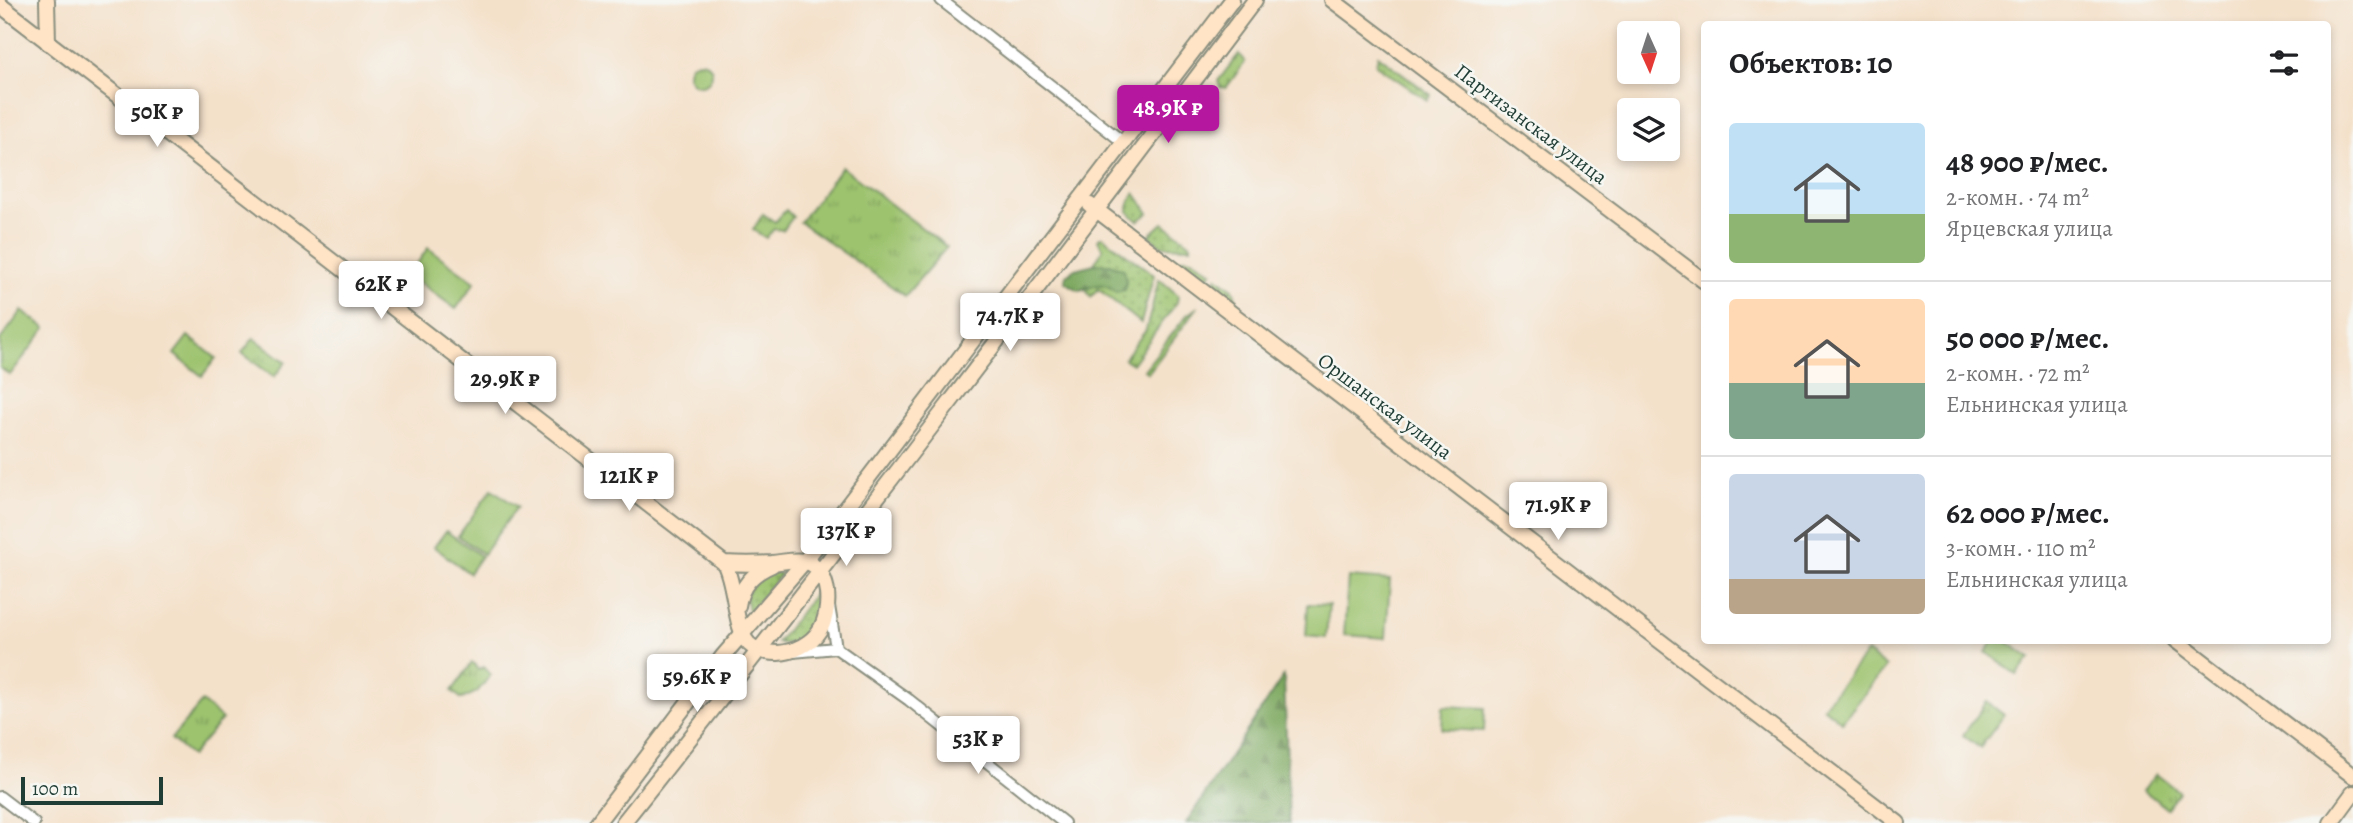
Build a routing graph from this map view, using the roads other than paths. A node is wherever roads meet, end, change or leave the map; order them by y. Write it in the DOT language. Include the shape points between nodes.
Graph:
graph roads {
  1 [pos="47,0"];
  2 [pos="941,0"];
  3 [pos="1232,0"];
  4 [pos="1255,0"];
  5 [pos="1332,0"];
  6 [pos="0,5"];
  7 [pos="48,43"];
  8 [pos="1123,142"];
  9 [pos="1081,199"];
  10 [pos="1096,210"];
  11 [pos="1701,279"];
  12 [pos="804,561"];
  13 [pos="724,563"];
  14 [pos="776,563"];
  15 [pos="820,572"];
  16 [pos="828,600"];
  17 [pos="737,611"];
  18 [pos="742,634"];
  19 [pos="2180,644"];
  20 [pos="836,648"];
  21 [pos="759,651"];
  22 [pos="789,651"];
  23 [pos="670,726"];
  24 [pos="689,741"];
  25 [pos="2353,776"];
  26 [pos="617,796"];
  27 [pos="0,797"];
  28 [pos="2351,800"];
  29 [pos="624,822"];
  30 [pos="34,823"];
  31 [pos="590,823"];
  32 [pos="597,823"];
  33 [pos="1064,823"];
  34 [pos="1898,823"];
  35 [pos="2332,823"];
  1 -- 7 [label="street"];
  2 -- 8 [label="street"];
  3 -- 8 [label="street"];
  4 -- 10 [label="street"];
  5 -- 11 [label="street, Партизанская улица"];
  6 -- 7 [label="street"];
  7 -- 13 [label="street"];
  8 -- 9 [label="street"];
  9 -- 10 [label="street, Оршанская улица"];
  9 -- 12 [label="street"];
  10 -- 15 [label="street"];
  10 -- 34 [label="street, Оршанская улица"];
  12 -- 14 [label="street"];
  12 -- 15 [label="street"];
  12 -- 18 [label="street"];
  13 -- 14 [label="street"];
  13 -- 17 [label="street"];
  14 -- 17 [label="street" via="747,582"];
  15 -- 16 [label="street"];
  15 -- 21 [label="street"];
  16 -- 20 [label="street"];
  16 -- 22 [label="street" via="819,632"];
  17 -- 18 [label="street"];
  18 -- 21 [label="street"];
  18 -- 23 [label="street"];
  19 -- 25 [label="street"];
  20 -- 22 [label="street"];
  20 -- 33 [label="street"];
  21 -- 22 [label="street"];
  21 -- 24 [label="street"];
  23 -- 24 [label="street" via="685,727"];
  23 -- 26 [label="street"];
  24 -- 29 [label="street"];
  26 -- 31 [label="street"];
  26 -- 32 [label="street"];
  27 -- 30 [label="street"];
  28 -- 35 [label="street"];
}
